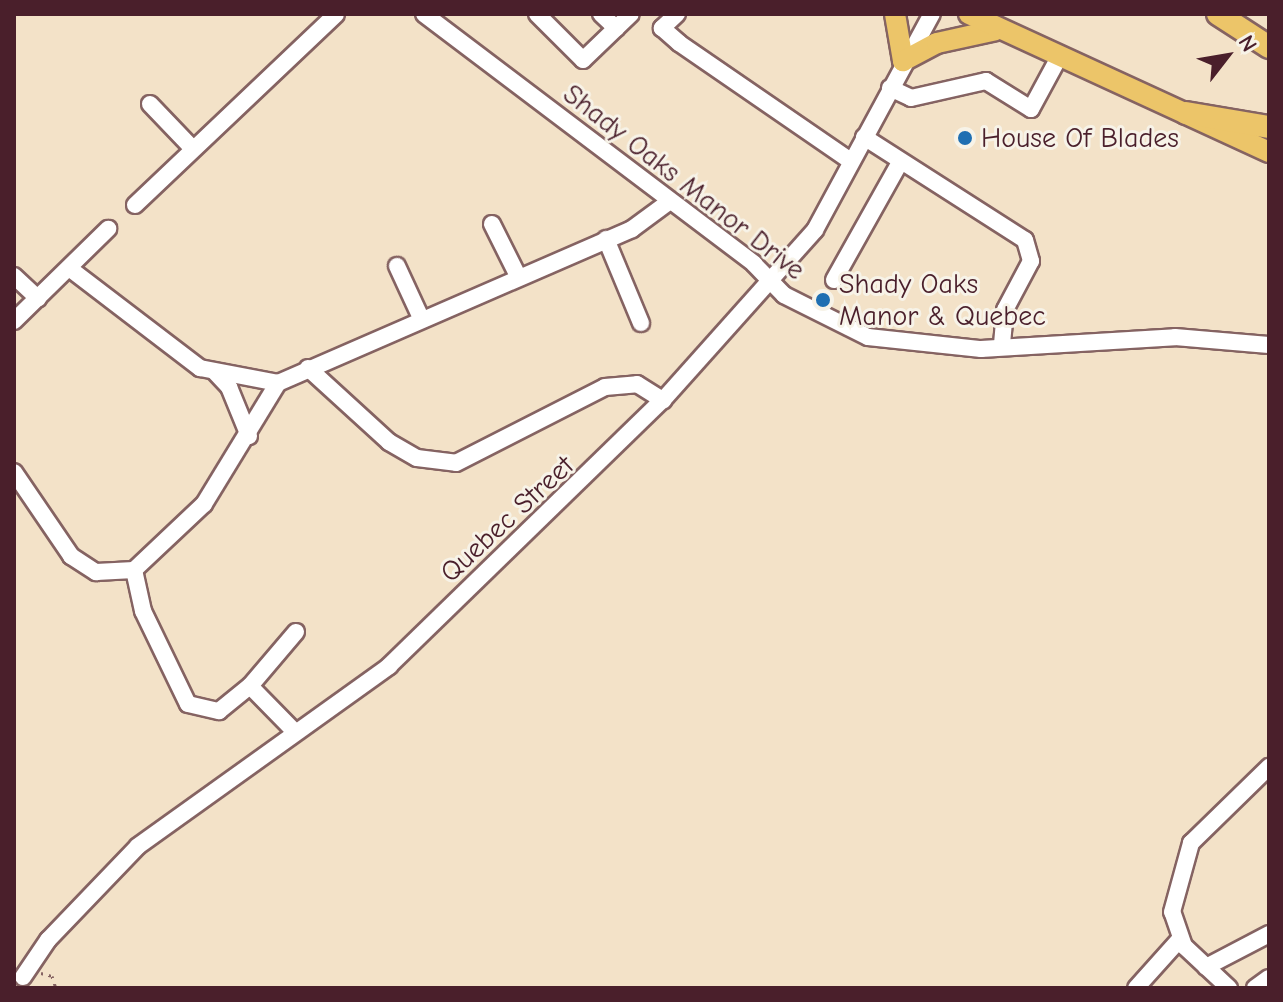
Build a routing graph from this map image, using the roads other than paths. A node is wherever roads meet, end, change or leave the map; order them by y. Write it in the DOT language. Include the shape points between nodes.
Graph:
graph roads {
  1 [pos="336,14"];
  2 [pos="424,14"];
  3 [pos="537,14"];
  4 [pos="601,14"];
  5 [pos="631,14"];
  6 [pos="650,14"];
  7 [pos="677,14"];
  8 [pos="895,14"];
  9 [pos="932,14"];
  10 [pos="969,14"];
  11 [pos="1218,14"];
  12 [pos="616,28"];
  13 [pos="662,28"];
  14 [pos="996,30"];
  15 [pos="1269,47"];
  16 [pos="1058,59"];
  17 [pos="903,61"];
  18 [pos="890,88"];
  19 [pos="150,104"];
  20 [pos="1186,113"];
  21 [pos="1269,127"];
  22 [pos="864,137"];
  23 [pos="193,149"];
  24 [pos="1269,152"];
  25 [pos="851,161"];
  26 [pos="899,164"];
  27 [pos="670,201"];
  28 [pos="135,205"];
  29 [pos="492,224"];
  30 [pos="108,229"];
  31 [pos="606,239"];
  32 [pos="397,266"];
  33 [pos="69,268"];
  34 [pos="517,274"];
  35 [pos="14,276"];
  36 [pos="834,280"];
  37 [pos="772,282"];
  38 [pos="38,298"];
  39 [pos="421,318"];
  40 [pos="14,321"];
  41 [pos="641,323"];
  42 [pos="1269,345"];
  43 [pos="1002,347"];
  44 [pos="308,368"];
  45 [pos="214,371"];
  46 [pos="278,383"];
  47 [pos="663,400"];
  48 [pos="249,436"];
  49 [pos="14,472"];
  50 [pos="134,570"];
  51 [pos="296,632"];
  52 [pos="250,686"];
  53 [pos="294,731"];
  54 [pos="1269,767"];
  55 [pos="1269,934"];
  56 [pos="1180,939"];
  57 [pos="1206,967"];
  58 [pos="22,977"];
  59 [pos="1269,978"];
  60 [pos="1136,988"];
  61 [pos="1229,988"];
  62 [pos="1255,988"];
  1 -- 23 [label="street"];
  2 -- 27 [label="street, Shady Oaks Manor Drive"];
  3 -- 12 [label="street" via="583,60"];
  4 -- 12 [label="street"];
  5 -- 12 [label="street"];
  6 -- 13 [label="street"];
  7 -- 13 [label="street"];
  8 -- 17 [label="main road"];
  9 -- 17 [label="street, Quebec Street"];
  10 -- 14 [label="main road"];
  11 -- 15 [label="highway"];
  13 -- 25 [label="street"];
  14 -- 16 [label="main road"];
  14 -- 17 [label="main road" via="937,43"];
  16 -- 18 [label="street" via="1031,109 986,81 911,98"];
  16 -- 20 [label="main road"];
  17 -- 18 [label="street, Quebec Street"];
  18 -- 22 [label="street, Quebec Street"];
  19 -- 23 [label="street"];
  20 -- 21 [label="highway"];
  20 -- 24 [label="main road"];
  22 -- 25 [label="street, Quebec Street"];
  22 -- 26 [label="street"];
  23 -- 28 [label="street"];
  25 -- 37 [label="street, Quebec Street" via="815,230"];
  26 -- 36 [label="street"];
  26 -- 43 [label="street" via="1029,246 1031,261 1000,328"];
  27 -- 31 [label="street"];
  27 -- 37 [label="street, Shady Oaks Manor Drive"];
  29 -- 34 [label="street"];
  30 -- 33 [label="street"];
  31 -- 34 [label="street"];
  31 -- 41 [label="street"];
  32 -- 39 [label="street"];
  33 -- 38 [label="street"];
  33 -- 45 [label="street" via="200,368"];
  34 -- 39 [label="street"];
  35 -- 38 [label="street"];
  37 -- 43 [label="street, Shady Oaks Manor Drive" via="868,337"];
  37 -- 47 [label="street, Quebec Street"];
  38 -- 40 [label="street"];
  39 -- 44 [label="street"];
  42 -- 43 [label="street, Shady Oaks Manor Drive" via="1175,337"];
  44 -- 46 [label="street"];
  44 -- 47 [label="street" via="389,442 417,458 456,463 605,387 637,384"];
  45 -- 46 [label="street"];
  45 -- 48 [label="street" via="229,387"];
  46 -- 48 [label="street"];
  47 -- 53 [label="street, Quebec Street" via="389,666"];
  48 -- 50 [label="street" via="204,504"];
  49 -- 50 [label="street" via="71,556 96,572"];
  50 -- 52 [label="street" via="143,611 188,704 219,711"];
  51 -- 52 [label="street"];
  52 -- 53 [label="street"];
  53 -- 58 [label="street, Quebec Street" via="138,846 48,940"];
  54 -- 56 [label="street" via="1191,843 1172,912"];
  55 -- 57 [label="street"];
  56 -- 57 [label="street"];
  56 -- 60 [label="street"];
  57 -- 61 [label="street"];
  59 -- 62 [label="street"];
}
